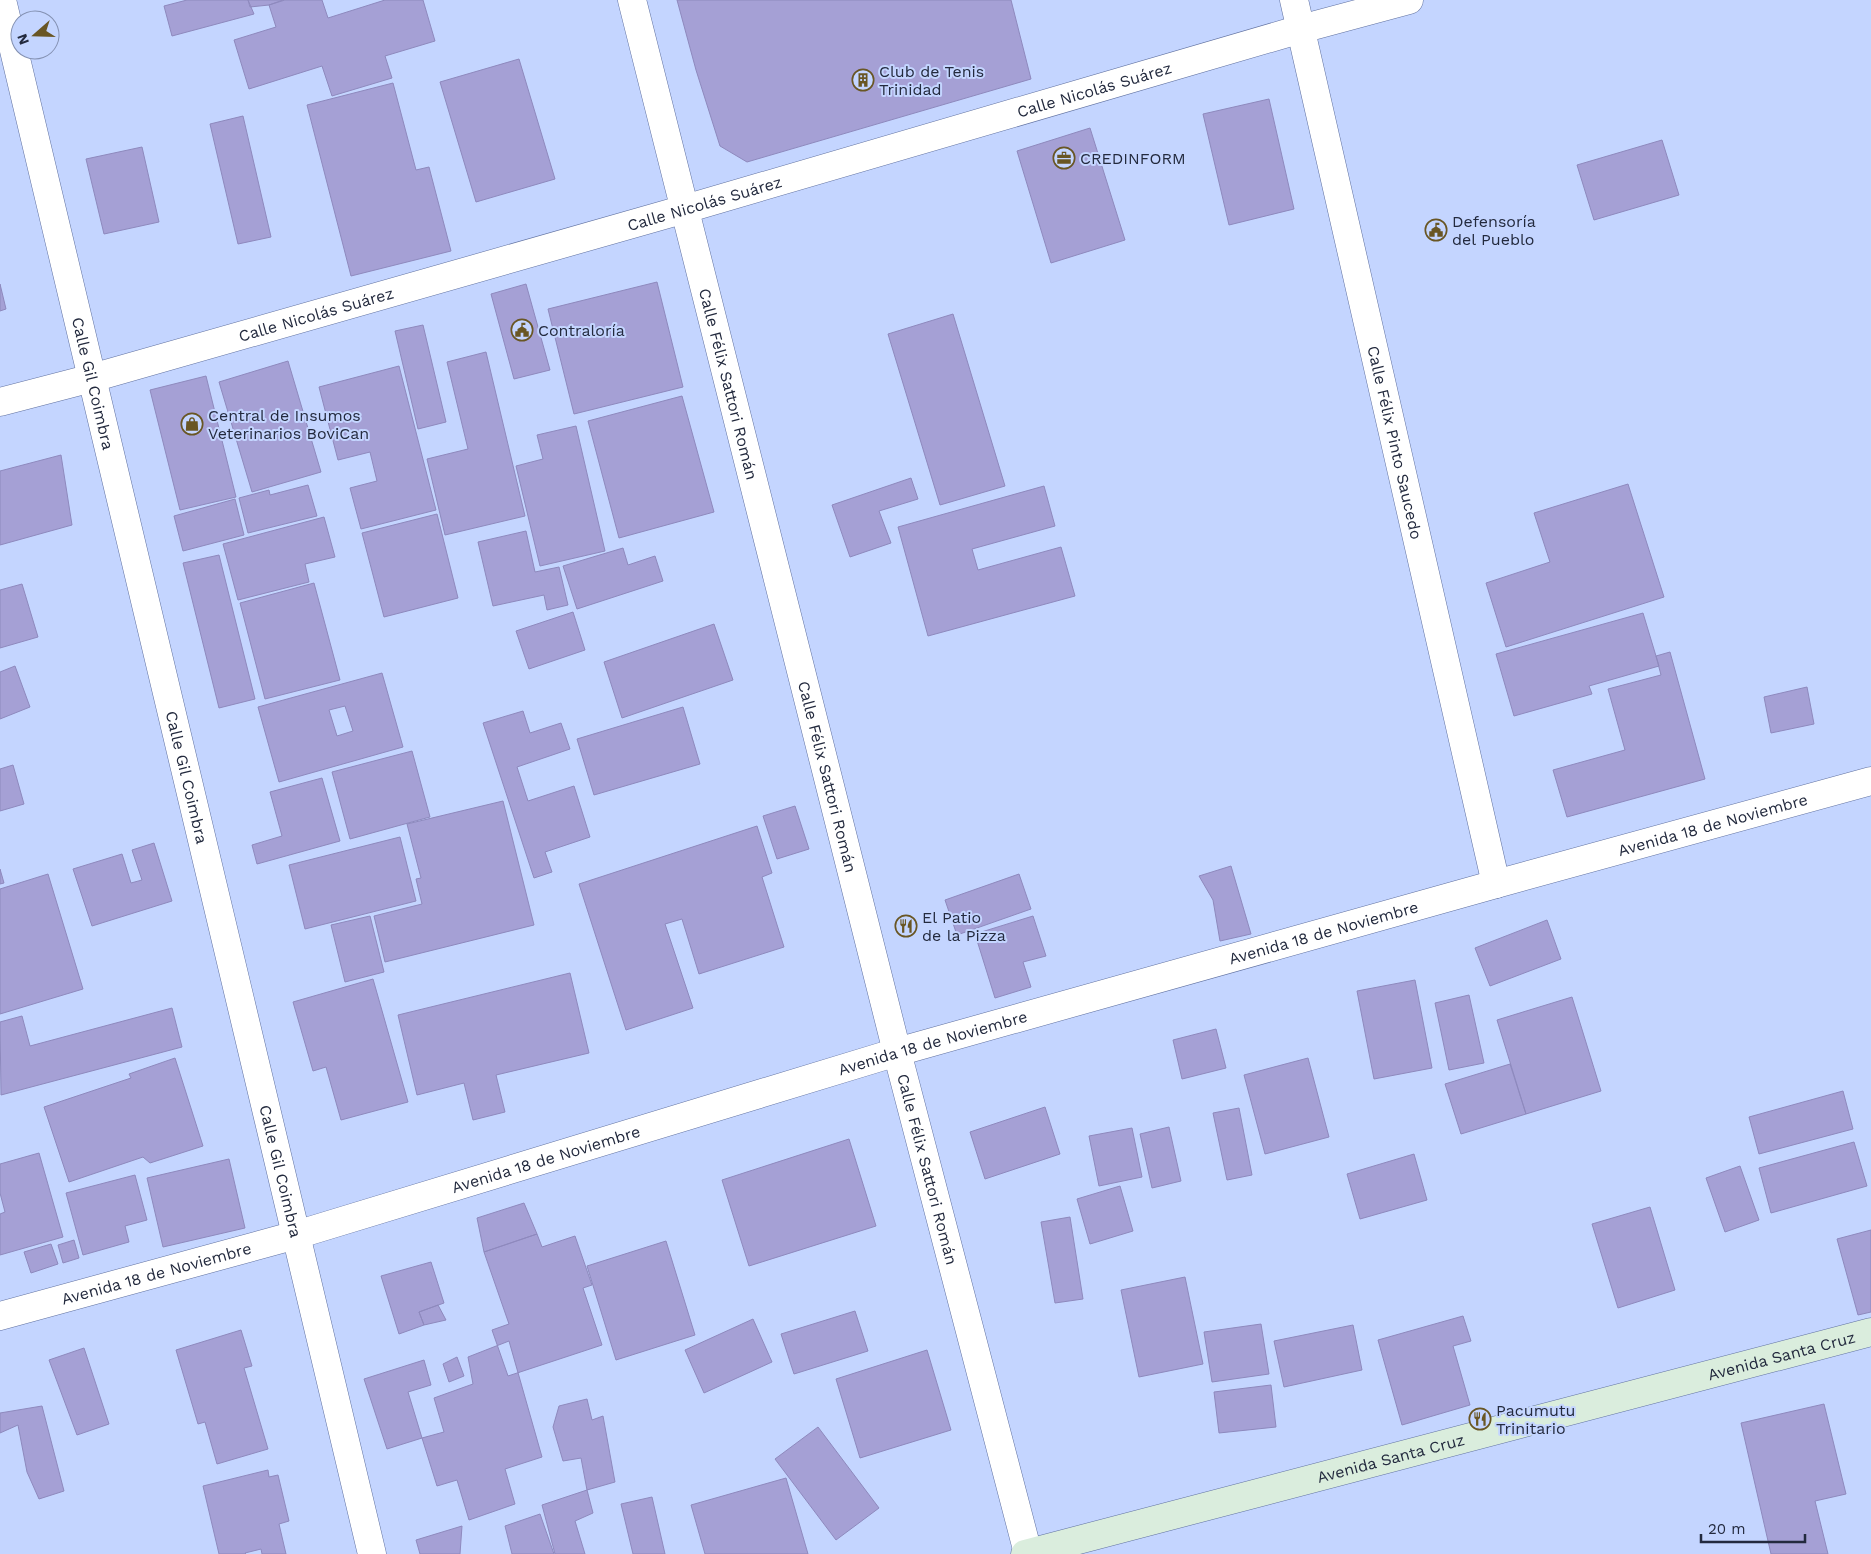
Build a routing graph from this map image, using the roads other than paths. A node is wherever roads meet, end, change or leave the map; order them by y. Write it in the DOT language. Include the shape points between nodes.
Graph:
graph roads {
  1 [pos="2,0"];
  2 [pos="632,0"];
  3 [pos="1294,0"];
  4 [pos="1409,0"];
  5 [pos="1301,30"];
  6 [pos="685,209"];
  7 [pos="92,378"];
  8 [pos="0,402"];
  9 [pos="1871,782"];
  10 [pos="1496,884"];
  11 [pos="897,1052"];
  12 [pos="296,1235"];
  13 [pos="0,1316"];
  14 [pos="1871,1332"];
  15 [pos="372,1554"];
  16 [pos="1027,1554"];
  1 -- 7 [label="street, Calle Gil Coimbra"];
  2 -- 6 [label="street, Calle Félix Sattori Román"];
  3 -- 5 [label="street, Calle Félix Pinto Saucedo"];
  4 -- 5 [label="street, Calle Nicolás Suárez"];
  5 -- 6 [label="street, Calle Nicolás Suárez"];
  5 -- 10 [label="street, Calle Félix Pinto Saucedo"];
  6 -- 7 [label="street, Calle Nicolás Suárez"];
  6 -- 11 [label="street, Calle Félix Sattori Román"];
  7 -- 8 [label="street, Calle Nicolás Suárez"];
  7 -- 12 [label="street, Calle Gil Coimbra"];
  9 -- 10 [label="street, Avenida 18 de Noviembre"];
  10 -- 11 [label="street, Avenida 18 de Noviembre"];
  11 -- 12 [label="street, Avenida 18 de Noviembre"];
  11 -- 16 [label="street, Calle Félix Sattori Román"];
  12 -- 13 [label="street, Avenida 18 de Noviembre"];
  12 -- 15 [label="street, Calle Gil Coimbra"];
  14 -- 16 [label="main road, Avenida Santa Cruz"];
}
